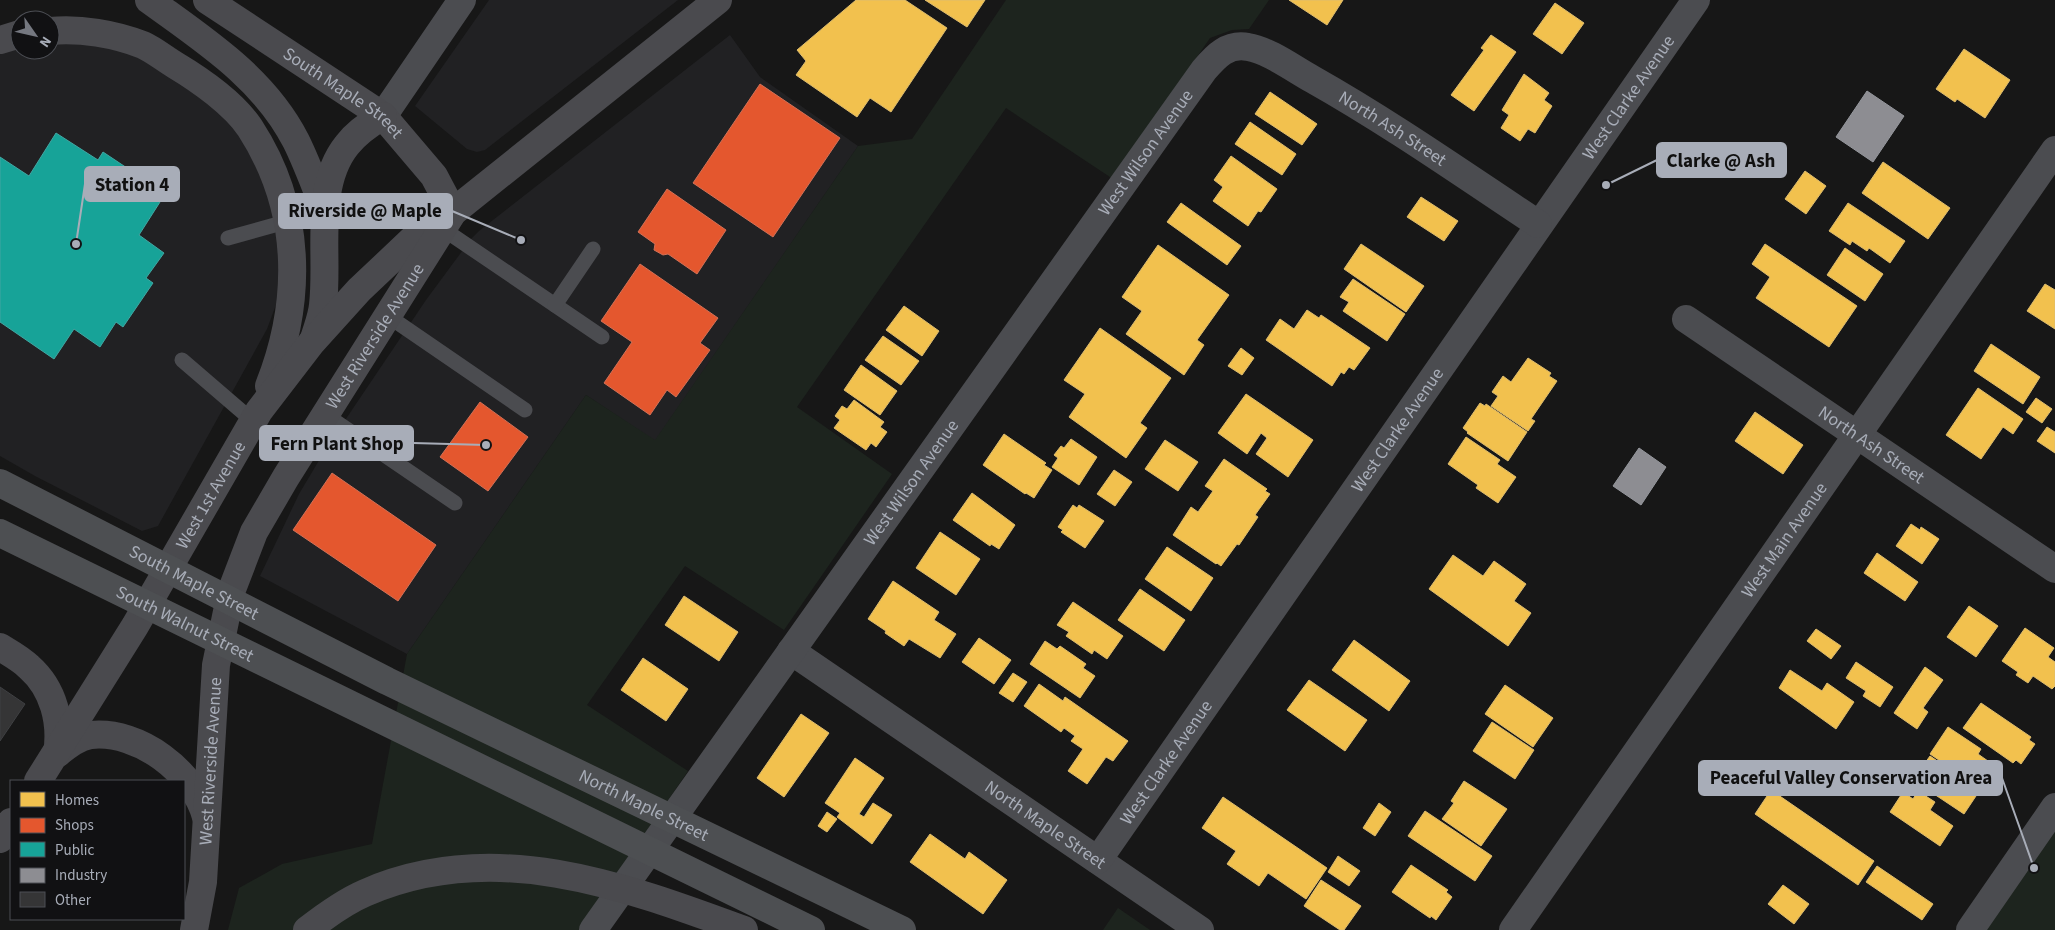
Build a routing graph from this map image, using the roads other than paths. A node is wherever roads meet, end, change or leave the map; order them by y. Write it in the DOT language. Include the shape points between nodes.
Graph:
graph roads {
  1 [pos="149,0"];
  2 [pos="207,0"];
  3 [pos="462,0"];
  4 [pos="718,0"];
  5 [pos="1696,0"];
  6 [pos="60,30"];
  7 [pos="1238,46"];
  8 [pos="383,116"];
  9 [pos="2055,150"];
  10 [pos="325,211"];
  11 [pos="289,221"];
  12 [pos="448,221"];
  13 [pos="1538,224"];
  14 [pos="228,238"];
  15 [pos="593,249"];
  16 [pos="554,305"];
  17 [pos="388,316"];
  18 [pos="1686,319"];
  19 [pos="602,336"];
  20 [pos="312,342"];
  21 [pos="182,360"];
  22 [pos="525,410"];
  23 [pos="326,415"];
  24 [pos="256,416"];
  25 [pos="1857,435"];
  26 [pos="0,483"];
  27 [pos="455,503"];
  28 [pos="0,533"];
  29 [pos="2055,570"];
  30 [pos="0,647"];
  31 [pos="791,652"];
  32 [pos="386,681"];
  33 [pos="56,754"];
  34 [pos="39,780"];
  35 [pos="185,780"];
  36 [pos="185,780"];
  37 [pos="2055,807"];
  38 [pos="207,820"];
  39 [pos="10,824"];
  40 [pos="0,839"];
  41 [pos="1098,860"];
  42 [pos="194,930"];
  43 [pos="307,930"];
  44 [pos="593,930"];
  45 [pos="744,930"];
  46 [pos="811,930"];
  47 [pos="902,930"];
  48 [pos="1200,930"];
  49 [pos="1513,930"];
  50 [pos="1970,930"];
  1 -- 10 [label="main road" via="235,64 260,89 295,140"];
  2 -- 8 [label="main road, South Maple Street"];
  3 -- 8 [label="street, West 1st Avenue"];
  4 -- 12 [label="main road, West Riverside Avenue"];
  5 -- 13 [label="street, West Clarke Avenue"];
  6 -- 11 [label="main road" via="117,37 144,46 220,96 249,127 271,167 284,198"];
  7 -- 13 [label="street, North Ash Street" via="1258,50 1345,97"];
  7 -- 31 [label="street, West Wilson Avenue" via="1220,52 1204,70"];
  8 -- 10 [label="main road, West 1st Avenue" via="362,129 346,146 333,170"];
  8 -- 12 [label="main road, South Maple Street" via="434,176"];
  9 -- 25 [label="street, West Main Avenue"];
  10 -- 11 [label="lane"];
  10 -- 20 [label="main road, West 1st Avenue" via="323,306"];
  11 -- 14 [label="lane"];
  11 -- 24 [label="main road" via="292,272 286,329 276,368"];
  12 -- 16 [label="lane"];
  12 -- 17 [label="main road, West Riverside Avenue"];
  12 -- 20 [label="main road, West 1st Avenue" via="414,238 394,254"];
  13 -- 41 [label="street, West Clarke Avenue"];
  15 -- 16 [label="lane"];
  16 -- 19 [label="lane"];
  17 -- 22 [label="lane"];
  17 -- 23 [label="main road, West Riverside Avenue"];
  18 -- 25 [label="street, North Ash Street"];
  20 -- 24 [label="main road, West 1st Avenue"];
  21 -- 24 [label="lane"];
  23 -- 27 [label="lane"];
  23 -- 38 [label="main road, West Riverside Avenue" via="254,532 239,567 216,665"];
  24 -- 33 [label="main road, West 1st Avenue" via="135,626"];
  25 -- 29 [label="street, North Ash Street"];
  25 -- 49 [label="street, West Main Avenue"];
  26 -- 32 [label="main road, South Maple Street"];
  28 -- 46 [label="main road, South Walnut Street"];
  30 -- 33 [label="main road" via="30,667 53,702 59,734"];
  31 -- 41 [label="street, North Maple Street"];
  31 -- 44 [label="street, West Wilson Avenue"];
  32 -- 47 [label="main road, North Maple Street"];
  33 -- 34 [label="main road, West 1st Avenue"];
  33 -- 36 [label="main road" via="70,743 90,735 119,738 158,756"];
  35 -- 38 [label="main road" via="197,796"];
  37 -- 50 [label="street"];
  38 -- 42 [label="main road, West Riverside Avenue" via="203,882"];
  39 -- 40 [label="main road"];
  41 -- 48 [label="street, North Maple Street"];
  43 -- 45 [label="main road" via="355,898 391,883 454,868 481,866 580,877 691,910"];
}
